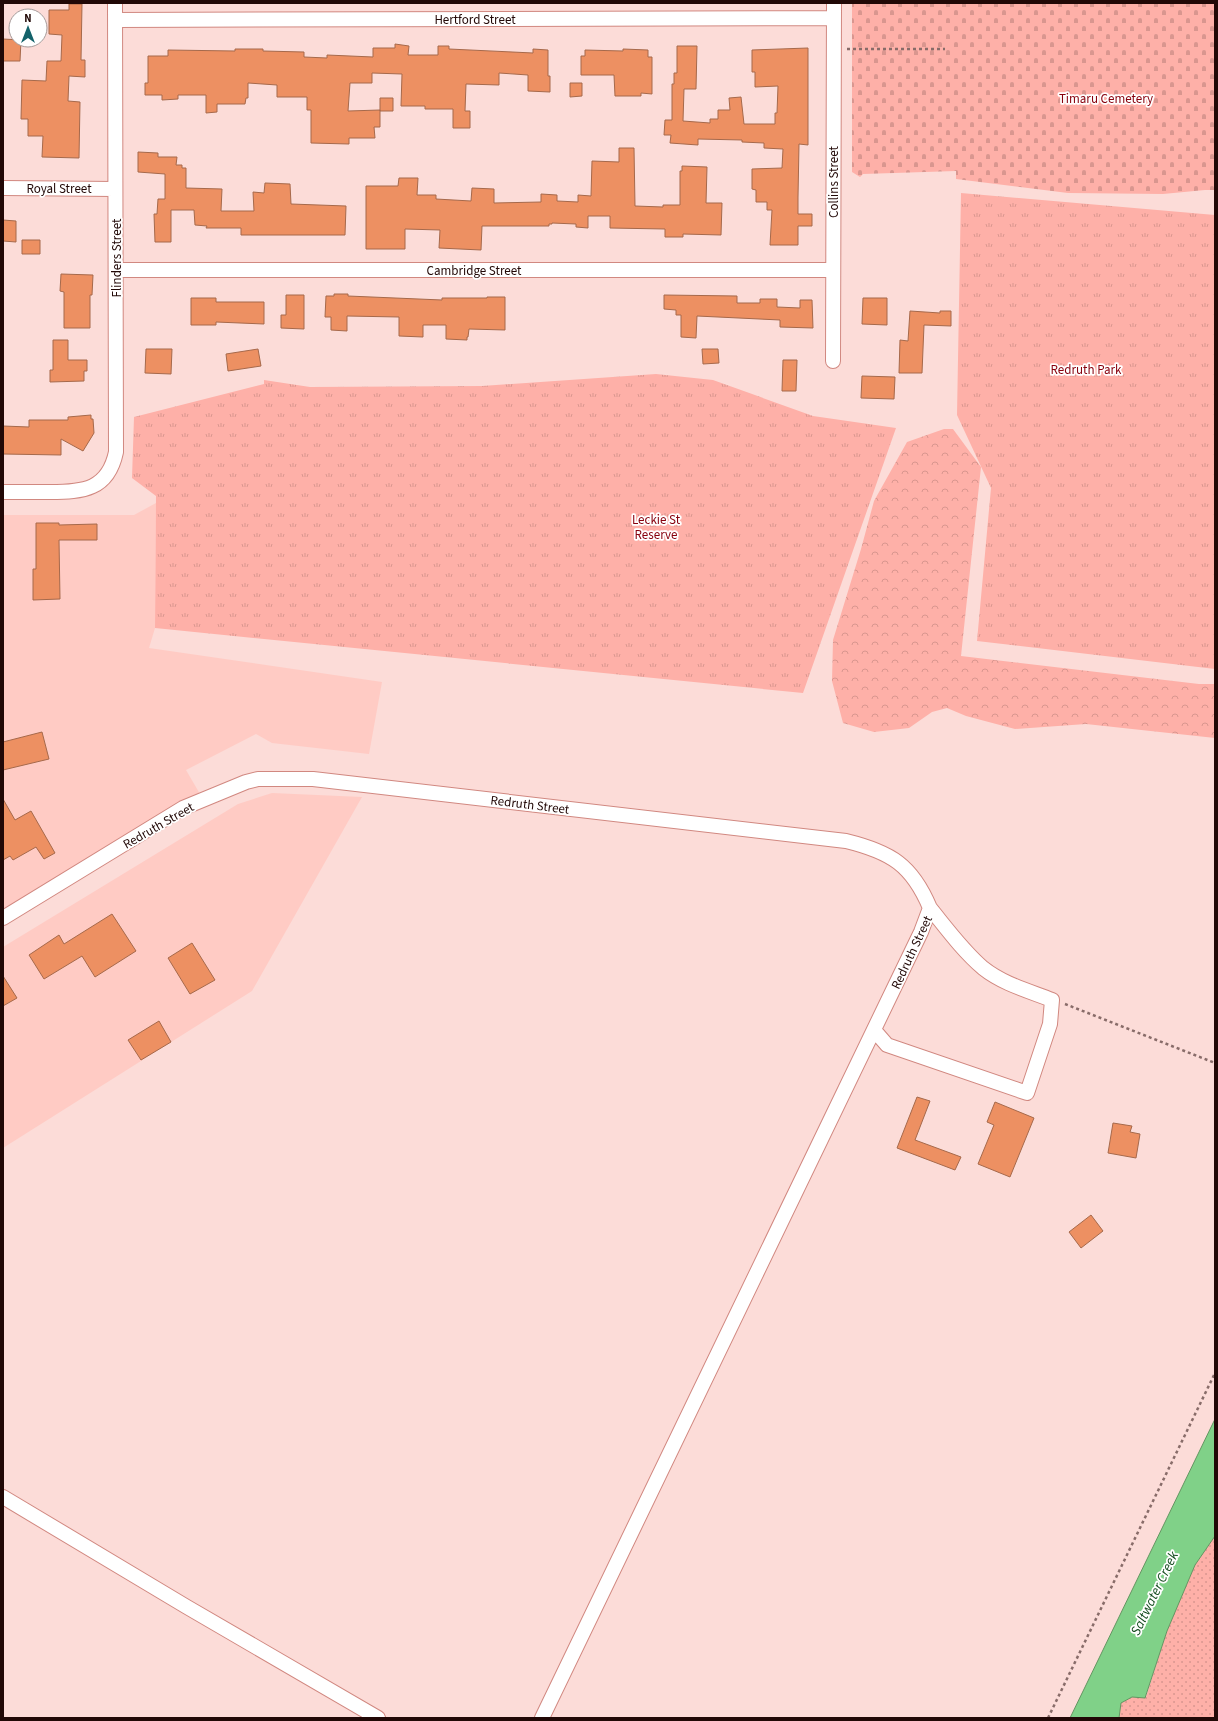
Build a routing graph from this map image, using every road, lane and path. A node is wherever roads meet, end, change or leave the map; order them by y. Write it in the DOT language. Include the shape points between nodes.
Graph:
graph roads {
  1 [pos="115,3"];
  2 [pos="834,3"];
  3 [pos="834,18"];
  4 [pos="115,20"];
  5 [pos="834,49"];
  6 [pos="944,49"];
  7 [pos="3,188"];
  8 [pos="115,188"];
  9 [pos="116,270"];
  10 [pos="833,270"];
  11 [pos="833,360"];
  12 [pos="3,492"];
  13 [pos="930,908"];
  14 [pos="3,918"];
  15 [pos="1052,1000"];
  16 [pos="874,1030"];
  17 [pos="1215,1063"];
  18 [pos="1215,1373"];
  19 [pos="3,1497"];
  20 [pos="378,1718"];
  21 [pos="542,1718"];
  22 [pos="1048,1718"];
  1 -- 4 [label="street, Flinders Street"];
  2 -- 3 [label="street, Collins Street"];
  3 -- 4 [label="street, Hertford Street"];
  3 -- 5 [label="street, Collins Street"];
  4 -- 8 [label="street, Flinders Street"];
  5 -- 6 [label="path"];
  5 -- 10 [label="street, Collins Street"];
  7 -- 8 [label="street, Royal Street"];
  8 -- 9 [label="street, Flinders Street"];
  9 -- 10 [label="street, Cambridge Street"];
  9 -- 12 [label="street, Flinders Street" via="116,452 111,468 93,487 76,492"];
  10 -- 11 [label="street, Collins Street"];
  13 -- 14 [label="street, Redruth Street" via="912,874 898,862 882,853 846,840 313,779 258,779 183,808"];
  13 -- 15 [label="street" via="984,968 1010,984"];
  13 -- 16 [label="street, Redruth Street"];
  15 -- 16 [label="street" via="1050,1024 1027,1093 887,1045"];
  15 -- 17 [label="path"];
  16 -- 21 [label="street, Redruth Street"];
  18 -- 22 [label="path"];
  19 -- 20 [label="street"];
}
